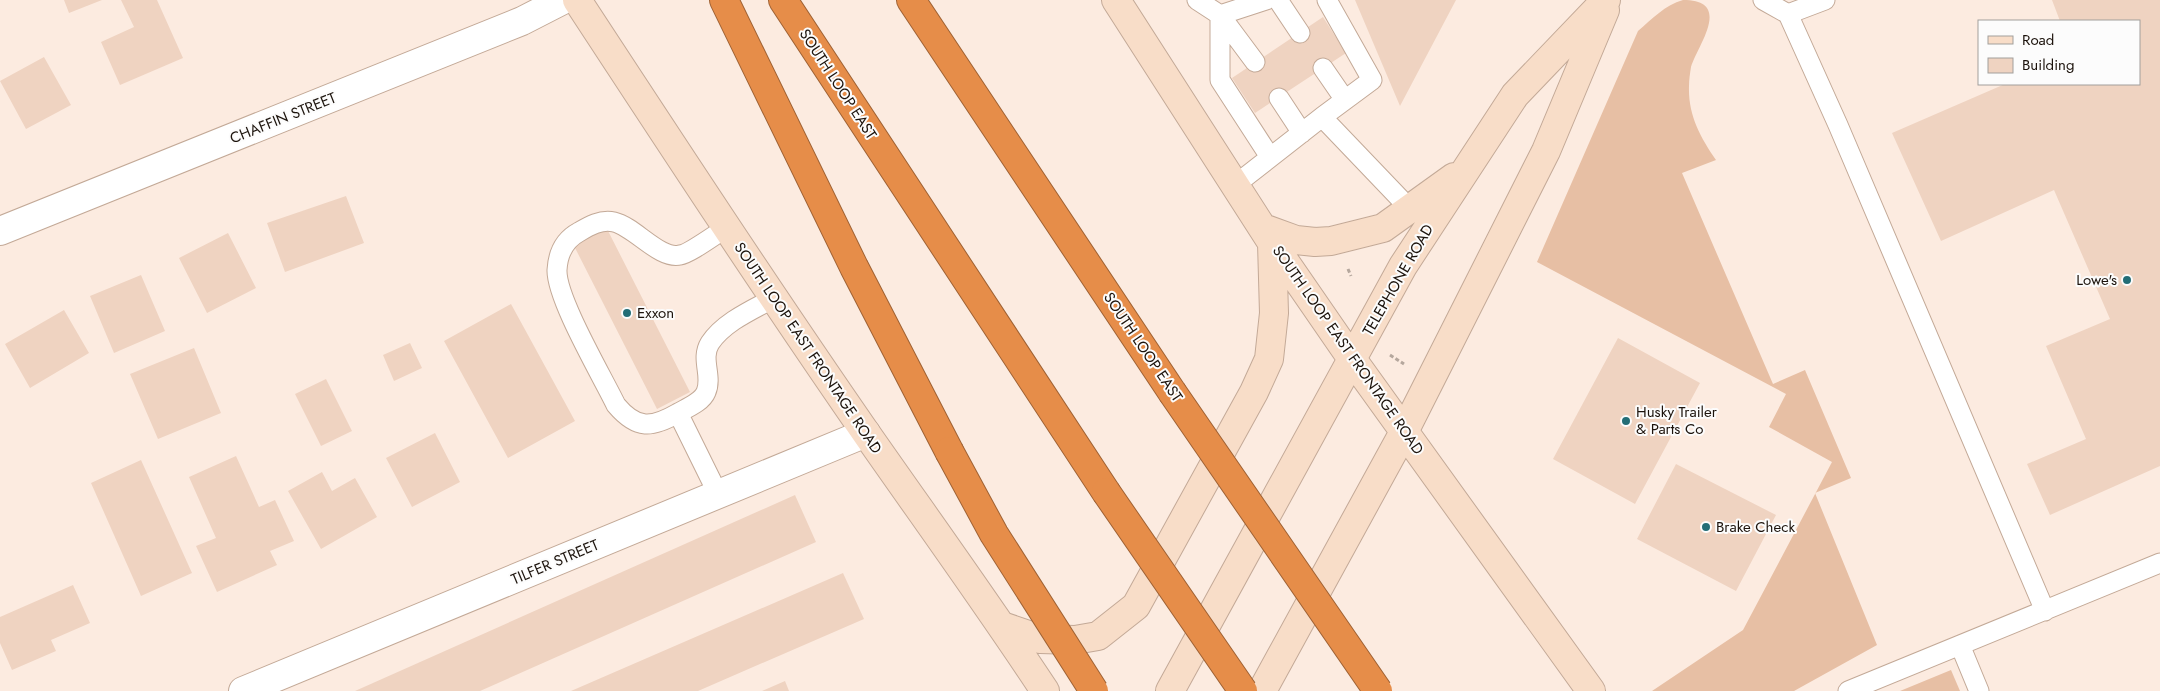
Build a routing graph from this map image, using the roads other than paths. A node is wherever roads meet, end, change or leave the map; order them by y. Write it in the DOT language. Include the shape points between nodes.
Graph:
graph roads {
  1 [pos="563,0"];
  2 [pos="578,0"];
  3 [pos="724,0"];
  4 [pos="783,0"];
  5 [pos="912,0"];
  6 [pos="1116,0"];
  7 [pos="1197,0"];
  8 [pos="1266,0"];
  9 [pos="1278,0"];
  10 [pos="1327,0"];
  11 [pos="1608,0"];
  12 [pos="1763,0"];
  13 [pos="1825,0"];
  14 [pos="1788,14"];
  15 [pos="1220,15"];
  16 [pos="1300,33"];
  17 [pos="1255,62"];
  18 [pos="1324,68"];
  19 [pos="1279,98"];
  20 [pos="1345,100"];
  21 [pos="1322,117"];
  22 [pos="1302,133"];
  23 [pos="1270,157"];
  24 [pos="1469,166"];
  25 [pos="1235,185"];
  26 [pos="1410,209"];
  27 [pos="726,228"];
  28 [pos="0,232"];
  29 [pos="1268,236"];
  30 [pos="774,298"];
  31 [pos="1352,359"];
  32 [pos="678,413"];
  33 [pos="1405,430"];
  34 [pos="866,433"];
  35 [pos="718,494"];
  36 [pos="2160,563"];
  37 [pos="2044,610"];
  38 [pos="1002,626"];
  39 [pos="1960,645"];
  40 [pos="244,691"];
  41 [pos="1045,691"];
  42 [pos="1094,691"];
  43 [pos="1170,691"];
  44 [pos="1243,691"];
  45 [pos="1262,691"];
  46 [pos="1378,691"];
  47 [pos="1591,691"];
  48 [pos="1848,691"];
  49 [pos="1979,691"];
  1 -- 28 [label="street, CHAFFIN STREET" via="522,21"];
  2 -- 27 [label="main road, SOUTH LOOP EAST FRONTAGE ROAD"];
  3 -- 42 [label="highway, bridge" via="854,267 949,451 994,534"];
  4 -- 44 [label="highway, SOUTH LOOP EAST, bridge" via="1106,492"];
  5 -- 46 [label="highway, SOUTH LOOP EAST, bridge" via="1172,392"];
  6 -- 25 [label="main road, SOUTH LOOP EAST FRONTAGE ROAD"];
  7 -- 15 [label="lane"];
  8 -- 15 [label="lane"];
  9 -- 16 [label="lane"];
  10 -- 20 [label="lane" via="1372,80"];
  11 -- 24 [label="main road, TELEPHONE ROAD" via="1515,95"];
  11 -- 33 [label="main road, TELEPHONE ROAD" via="1546,151"];
  12 -- 14 [label="lane"];
  13 -- 14 [label="lane"];
  14 -- 37 [label="lane"];
  15 -- 17 [label="lane"];
  15 -- 23 [label="lane" via="1220,80"];
  18 -- 20 [label="lane"];
  19 -- 22 [label="lane"];
  20 -- 21 [label="lane"];
  21 -- 22 [label="lane"];
  21 -- 26 [label="lane"];
  22 -- 23 [label="lane"];
  23 -- 25 [label="lane"];
  24 -- 26 [label="main road"];
  24 -- 31 [label="main road, TELEPHONE ROAD" via="1403,266"];
  25 -- 29 [label="main road, SOUTH LOOP EAST FRONTAGE ROAD"];
  26 -- 29 [label="main road" via="1384,228 1332,241"];
  27 -- 30 [label="main road, SOUTH LOOP EAST FRONTAGE ROAD"];
  27 -- 32 [label="lane" via="681,255 668,255 630,229 614,222 600,221 568,239 561,251 557,271 562,292 616,405 637,423 657,423"];
  29 -- 31 [label="main road, SOUTH LOOP EAST FRONTAGE ROAD"];
  29 -- 38 [label="main road" via="1274,314 1269,359 1136,606 1098,636 1075,640 1040,639"];
  30 -- 32 [label="lane" via="726,326 710,343 705,359 706,393"];
  30 -- 34 [label="main road, SOUTH LOOP EAST FRONTAGE ROAD"];
  31 -- 33 [label="main road, SOUTH LOOP EAST FRONTAGE ROAD"];
  31 -- 43 [label="main road, TELEPHONE ROAD"];
  32 -- 35 [label="lane"];
  33 -- 45 [label="main road, TELEPHONE ROAD"];
  33 -- 47 [label="main road, SOUTH LOOP EAST FRONTAGE ROAD"];
  34 -- 35 [label="street, TILFER STREET"];
  34 -- 38 [label="main road, SOUTH LOOP EAST FRONTAGE ROAD"];
  35 -- 40 [label="street, TILFER STREET"];
  36 -- 37 [label="lane"];
  37 -- 39 [label="lane"];
  38 -- 41 [label="main road, SOUTH LOOP EAST FRONTAGE ROAD"];
  39 -- 48 [label="lane"];
  39 -- 49 [label="lane"];
}
